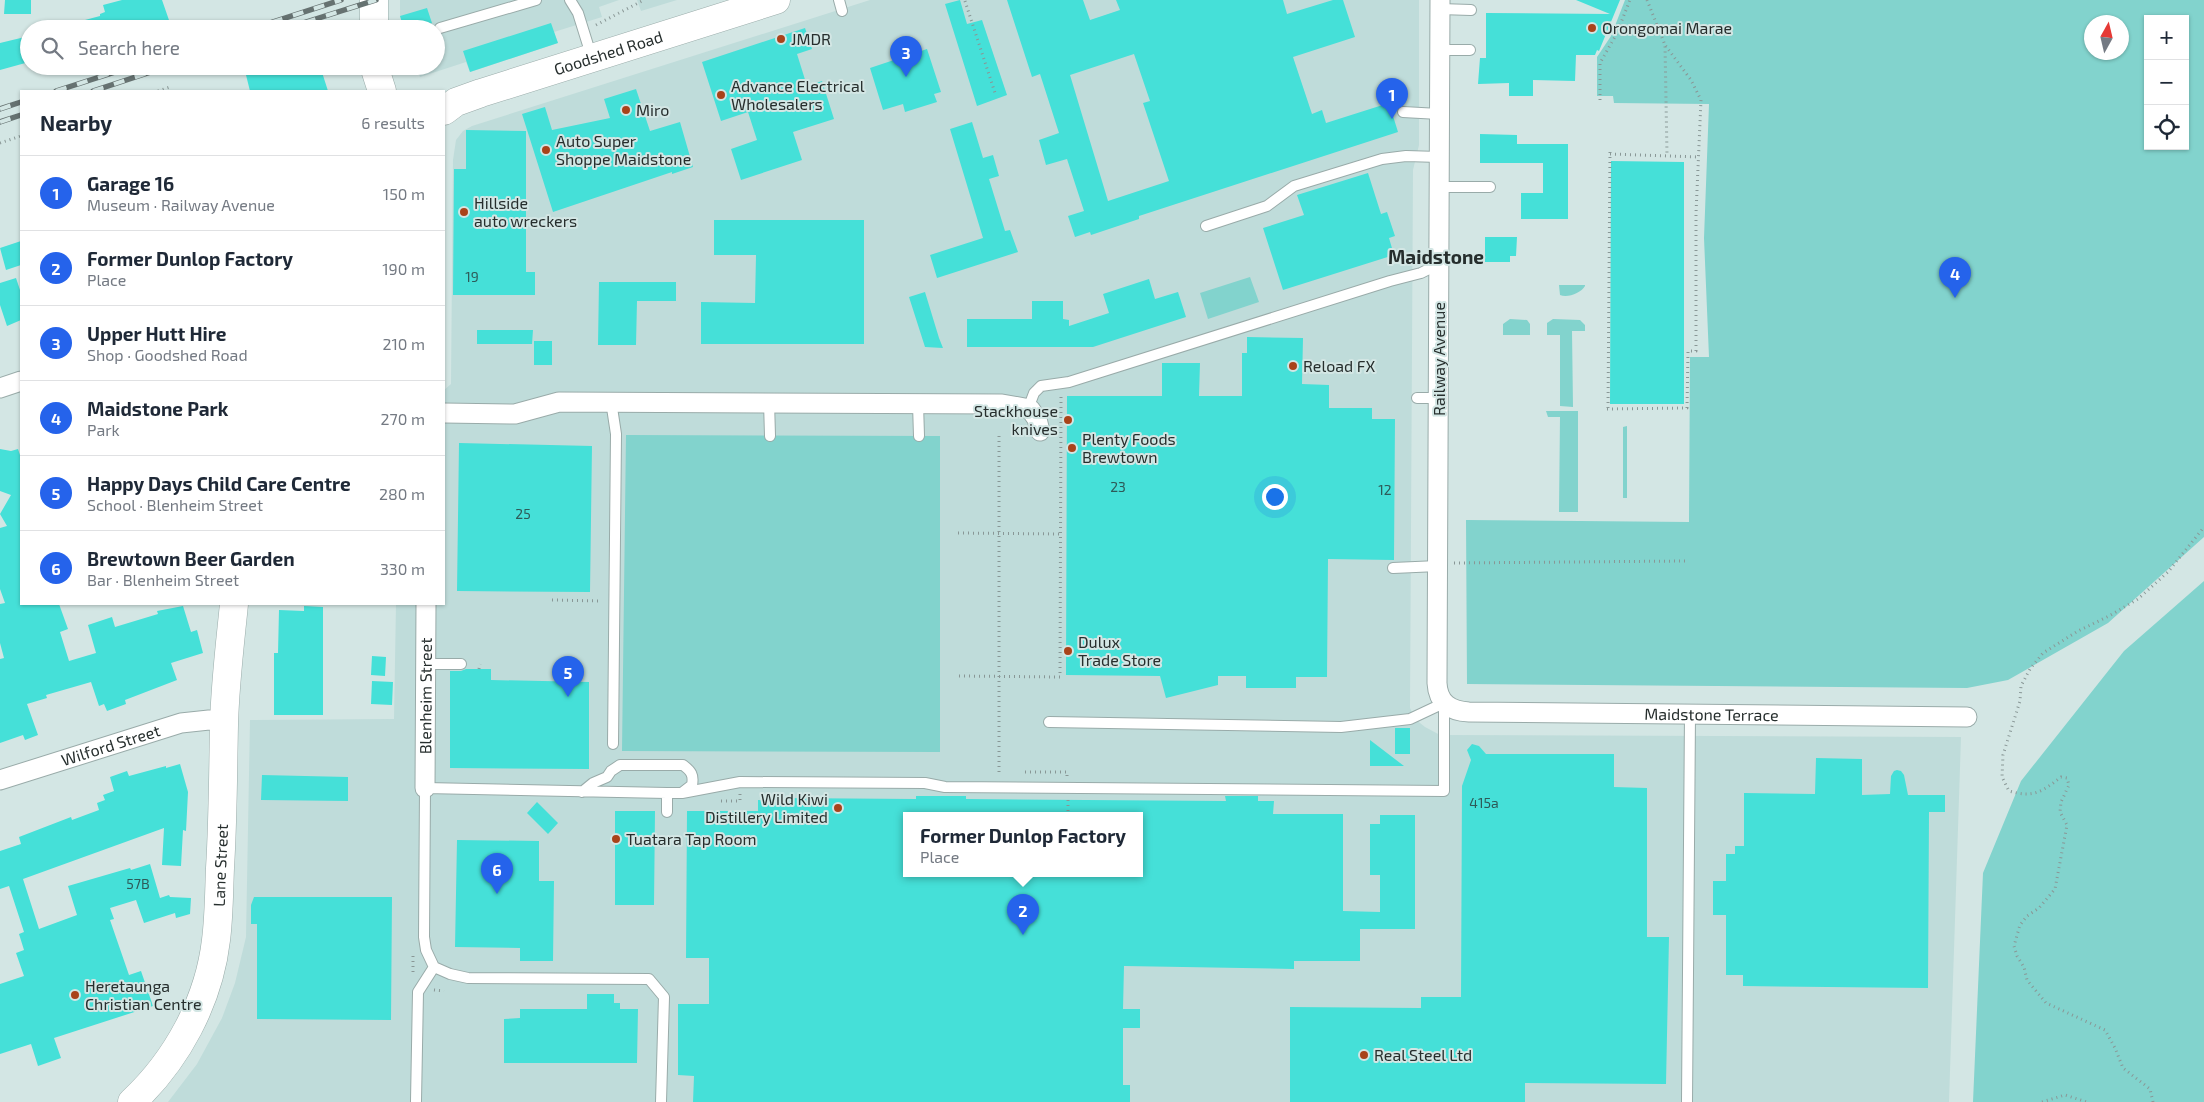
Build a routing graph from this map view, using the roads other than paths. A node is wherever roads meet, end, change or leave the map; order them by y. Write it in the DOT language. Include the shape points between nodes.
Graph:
graph roads {
  1 [pos="374,0"];
  2 [pos="536,0"];
  3 [pos="570,0"];
  4 [pos="776,0"];
  5 [pos="839,0"];
  6 [pos="1440,4"];
  7 [pos="842,10"];
  8 [pos="1471,10"];
  9 [pos="374,20"];
  10 [pos="445,27"];
  11 [pos="1440,50"];
  12 [pos="1470,50"];
  13 [pos="592,59"];
  14 [pos="377,75"];
  15 [pos="382,90"];
  16 [pos="445,110"];
  17 [pos="1403,112"];
  18 [pos="1439,114"];
  19 [pos="1439,157"];
  20 [pos="1439,187"];
  21 [pos="1490,187"];
  22 [pos="1206,226"];
  23 [pos="1439,264"];
  24 [pos="20,381"];
  25 [pos="0,388"];
  26 [pos="1417,398"];
  27 [pos="1438,398"];
  28 [pos="611,402"];
  29 [pos="769,402"];
  30 [pos="918,404"];
  31 [pos="1028,409"];
  32 [pos="445,413"];
  33 [pos="1040,430"];
  34 [pos="770,436"];
  35 [pos="919,436"];
  36 [pos="1438,564"];
  37 [pos="1393,568"];
  38 [pos="234,605"];
  39 [pos="426,605"];
  40 [pos="425,664"];
  41 [pos="461,664"];
  42 [pos="1449,707"];
  43 [pos="1690,714"];
  44 [pos="1967,717"];
  45 [pos="224,722"];
  46 [pos="1049,722"];
  47 [pos="613,744"];
  48 [pos="0,780"];
  49 [pos="425,788"];
  50 [pos="582,792"];
  51 [pos="682,793"];
  52 [pos="667,794"];
  53 [pos="668,812"];
  54 [pos="434,967"];
  55 [pos="416,1101"];
  56 [pos="132,1102"];
  57 [pos="661,1102"];
  58 [pos="1687,1102"];
  1 -- 9 [label="street"];
  2 -- 10 [label="lane"];
  3 -- 13 [label="lane"];
  4 -- 13 [label="street, Goodshed Road"];
  5 -- 7 [label="lane"];
  6 -- 8 [label="lane"];
  6 -- 11 [label="street, Railway Avenue"];
  11 -- 12 [label="lane"];
  11 -- 18 [label="street, Railway Avenue"];
  13 -- 16 [label="street, Goodshed Road" via="481,93 456,102"];
  14 -- 15 [label="street"];
  17 -- 18 [label="lane"];
  18 -- 19 [label="street, Railway Avenue"];
  19 -- 20 [label="street, Railway Avenue"];
  19 -- 22 [label="lane" via="1382,159 1294,186 1267,206"];
  20 -- 21 [label="lane"];
  20 -- 23 [label="street, Railway Avenue"];
  23 -- 27 [label="street, Railway Avenue"];
  23 -- 31 [label="lane" via="1421,273 1069,382 1041,386 1034,393"];
  24 -- 25 [label="street"];
  26 -- 27 [label="lane"];
  27 -- 36 [label="street, Railway Avenue"];
  28 -- 29 [label="street"];
  28 -- 32 [label="street" via="559,402 515,414"];
  28 -- 47 [label="lane" via="616,434"];
  29 -- 30 [label="street"];
  29 -- 34 [label="lane"];
  30 -- 31 [label="street" via="1002,404"];
  30 -- 35 [label="lane"];
  31 -- 33 [label="street" via="1037,419"];
  36 -- 37 [label="lane"];
  36 -- 42 [label="street, Railway Avenue" via="1437,684 1438,695"];
  38 -- 45 [label="street, Lane Street"];
  39 -- 40 [label="street, Blenheim Street"];
  40 -- 41 [label="lane"];
  40 -- 49 [label="street, Blenheim Street"];
  42 -- 43 [label="street, Maidstone Terrace"];
  42 -- 46 [label="lane" via="1410,719 1341,727"];
  42 -- 51 [label="lane" via="1444,791 740,782"];
  43 -- 44 [label="street, Maidstone Terrace"];
  43 -- 58 [label="lane"];
  45 -- 48 [label="street, Wilford Street" via="180,723"];
  45 -- 56 [label="street, Lane Street" via="221,860 216,941 211,965 202,998 177,1049"];
  49 -- 50 [label="lane"];
  49 -- 54 [label="lane" via="424,937"];
  50 -- 51 [label="lane" via="620,765 683,765 693,777 692,785"];
  50 -- 52 [label="lane"];
  51 -- 52 [label="lane"];
  52 -- 53 [label="lane"];
  54 -- 55 [label="lane" via="418,992"];
  54 -- 57 [label="lane" via="468,978 650,979 664,997"];
}
